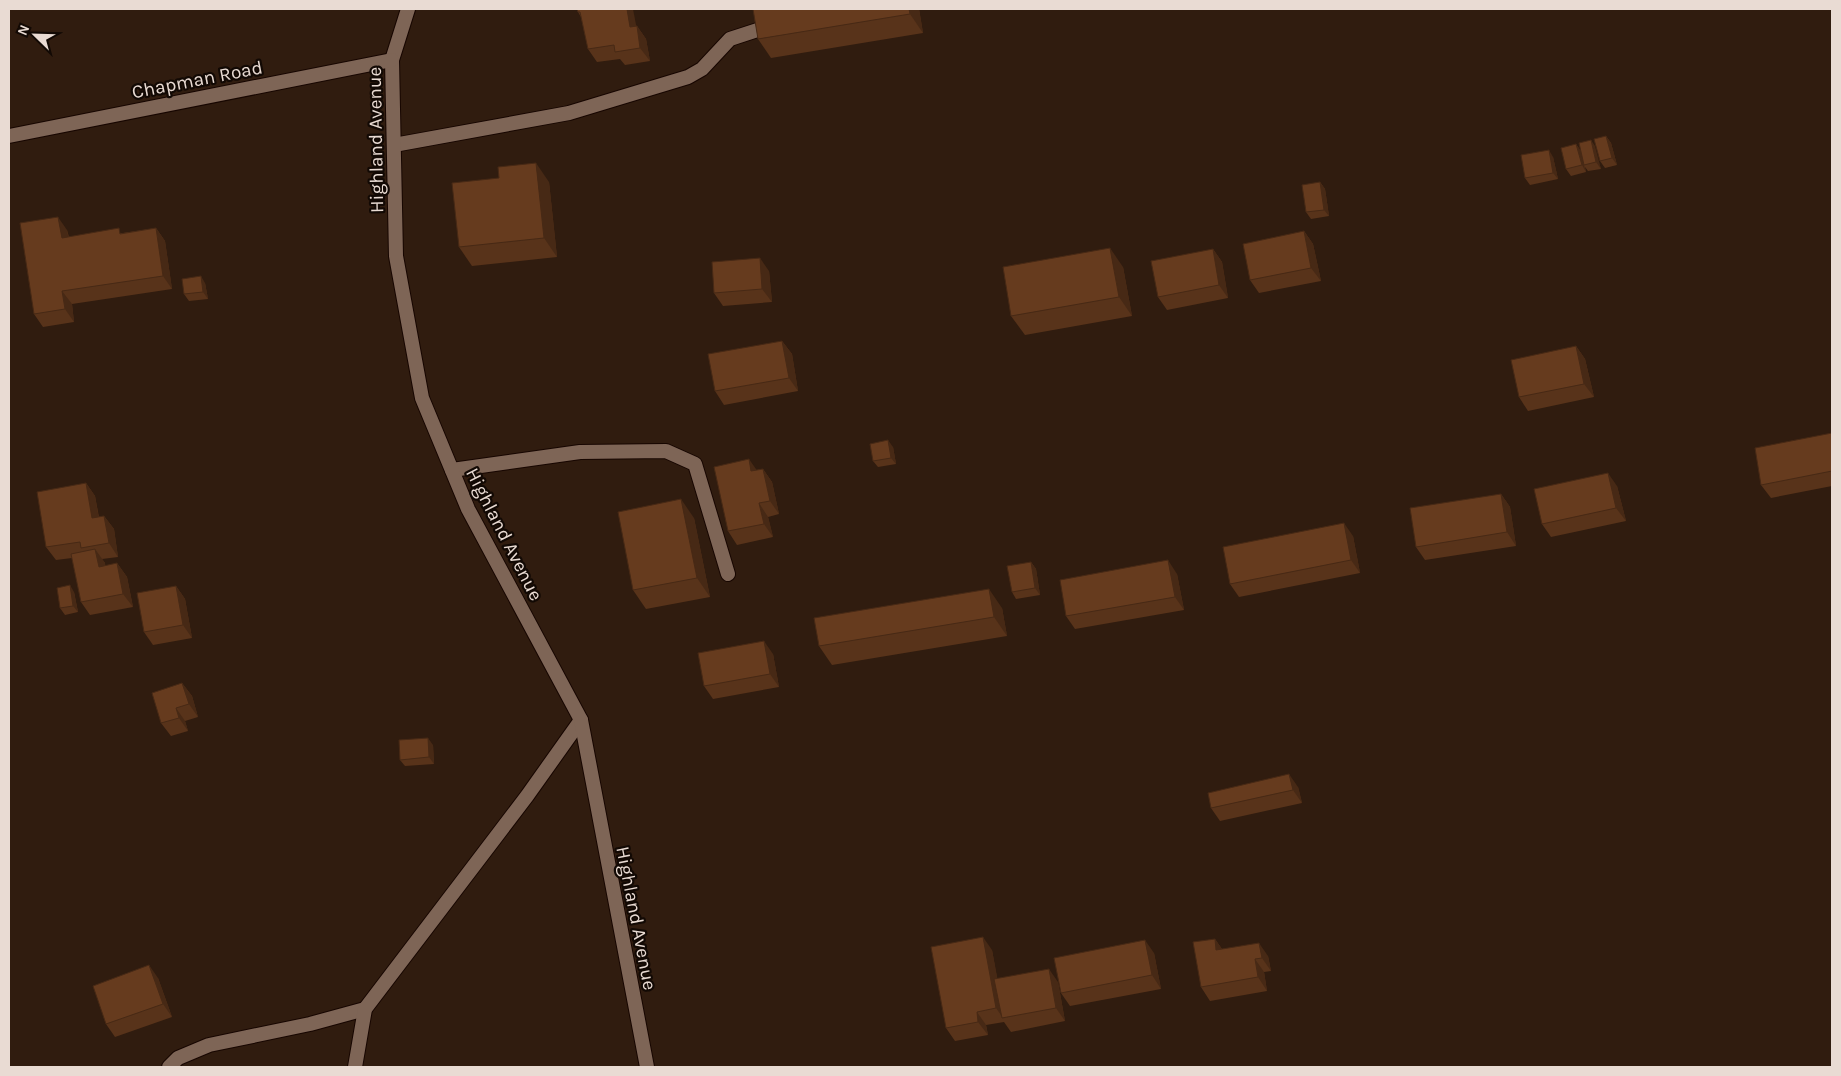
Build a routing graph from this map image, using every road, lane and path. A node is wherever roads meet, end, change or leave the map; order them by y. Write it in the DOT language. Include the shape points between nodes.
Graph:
graph roads {
  1 [pos="408,9"];
  2 [pos="783,22"];
  3 [pos="392,60"];
  4 [pos="9,136"];
  5 [pos="394,145"];
  6 [pos="452,470"];
  7 [pos="728,574"];
  8 [pos="581,720"];
  9 [pos="365,1009"];
  10 [pos="169,1067"];
  11 [pos="354,1067"];
  12 [pos="647,1067"];
  1 -- 3 [label="street, Highland Avenue"];
  2 -- 5 [label="street" via="730,39 702,69 688,77 569,113"];
  3 -- 4 [label="street, Chapman Road"];
  3 -- 5 [label="street, Highland Avenue"];
  5 -- 6 [label="street, Highland Avenue" via="396,256 422,398"];
  6 -- 7 [label="street" via="580,452 666,452 695,464"];
  6 -- 8 [label="street, Highland Avenue" via="468,509"];
  8 -- 9 [label="street"];
  8 -- 12 [label="street, Highland Avenue"];
  9 -- 10 [label="street" via="210,1045 178,1058"];
  9 -- 11 [label="street"];
}
